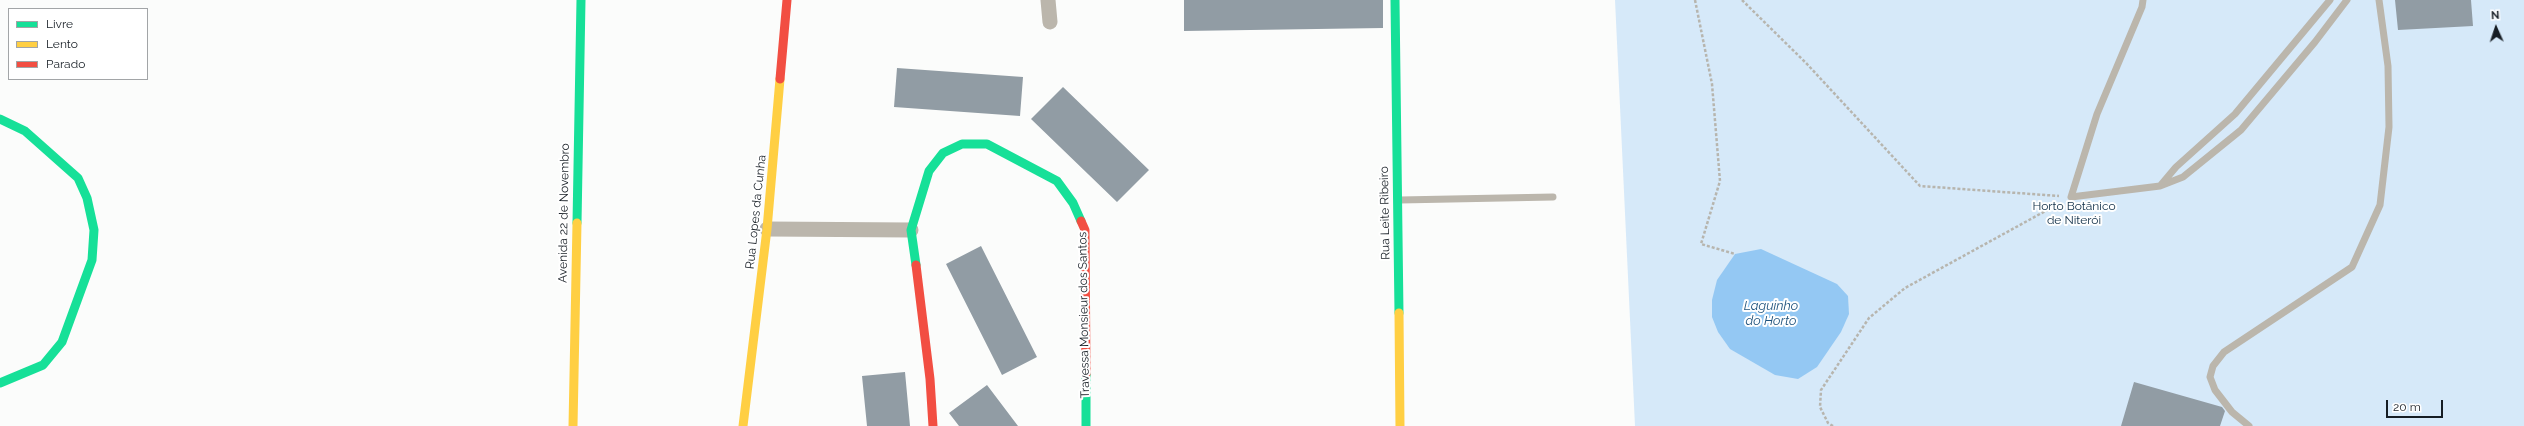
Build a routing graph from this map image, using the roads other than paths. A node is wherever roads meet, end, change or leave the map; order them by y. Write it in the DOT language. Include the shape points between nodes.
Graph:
graph roads {
  1 [pos="581,0"];
  2 [pos="787,0"];
  3 [pos="1048,0"];
  4 [pos="1395,0"];
  5 [pos="2143,0"];
  6 [pos="2330,0"];
  7 [pos="2347,0"];
  8 [pos="2379,0"];
  9 [pos="1050,22"];
  10 [pos="0,119"];
  11 [pos="2160,186"];
  12 [pos="1554,197"];
  13 [pos="1397,200"];
  14 [pos="767,229"];
  15 [pos="911,230"];
  16 [pos="0,383"];
  17 [pos="573,426"];
  18 [pos="743,426"];
  19 [pos="933,426"];
  20 [pos="1086,426"];
  21 [pos="1400,426"];
  22 [pos="2249,426"];
  1 -- 17 [label="street, Avenida 22 de Novembro"];
  2 -- 14 [label="street, Rua Lopes da Cunha"];
  3 -- 9 [label="street"];
  4 -- 13 [label="street, Rua Leite Ribeiro"];
  5 -- 11 [label="lane" via="2097,114 2071,196"];
  6 -- 11 [label="lane" via="2235,114 2176,167"];
  7 -- 11 [label="lane" via="2241,130 2183,177"];
  8 -- 22 [label="lane" via="2387,59 2389,127 2380,205 2352,267 2224,352 2213,366 2210,377 2215,390 2232,412"];
  10 -- 16 [label="street" via="25,131 78,178 87,198 94,230 92,260 62,342 43,365"];
  12 -- 13 [label="lane"];
  13 -- 21 [label="street, Rua Leite Ribeiro"];
  14 -- 15 [label="street"];
  14 -- 18 [label="street, Rua Lopes da Cunha"];
  15 -- 19 [label="street, Travessa Monsieur dos Santos" via="930,379"];
  15 -- 20 [label="street, Travessa Monsieur dos Santos" via="929,171 943,153 962,144 987,144 1057,182 1073,203 1085,230"];
}
